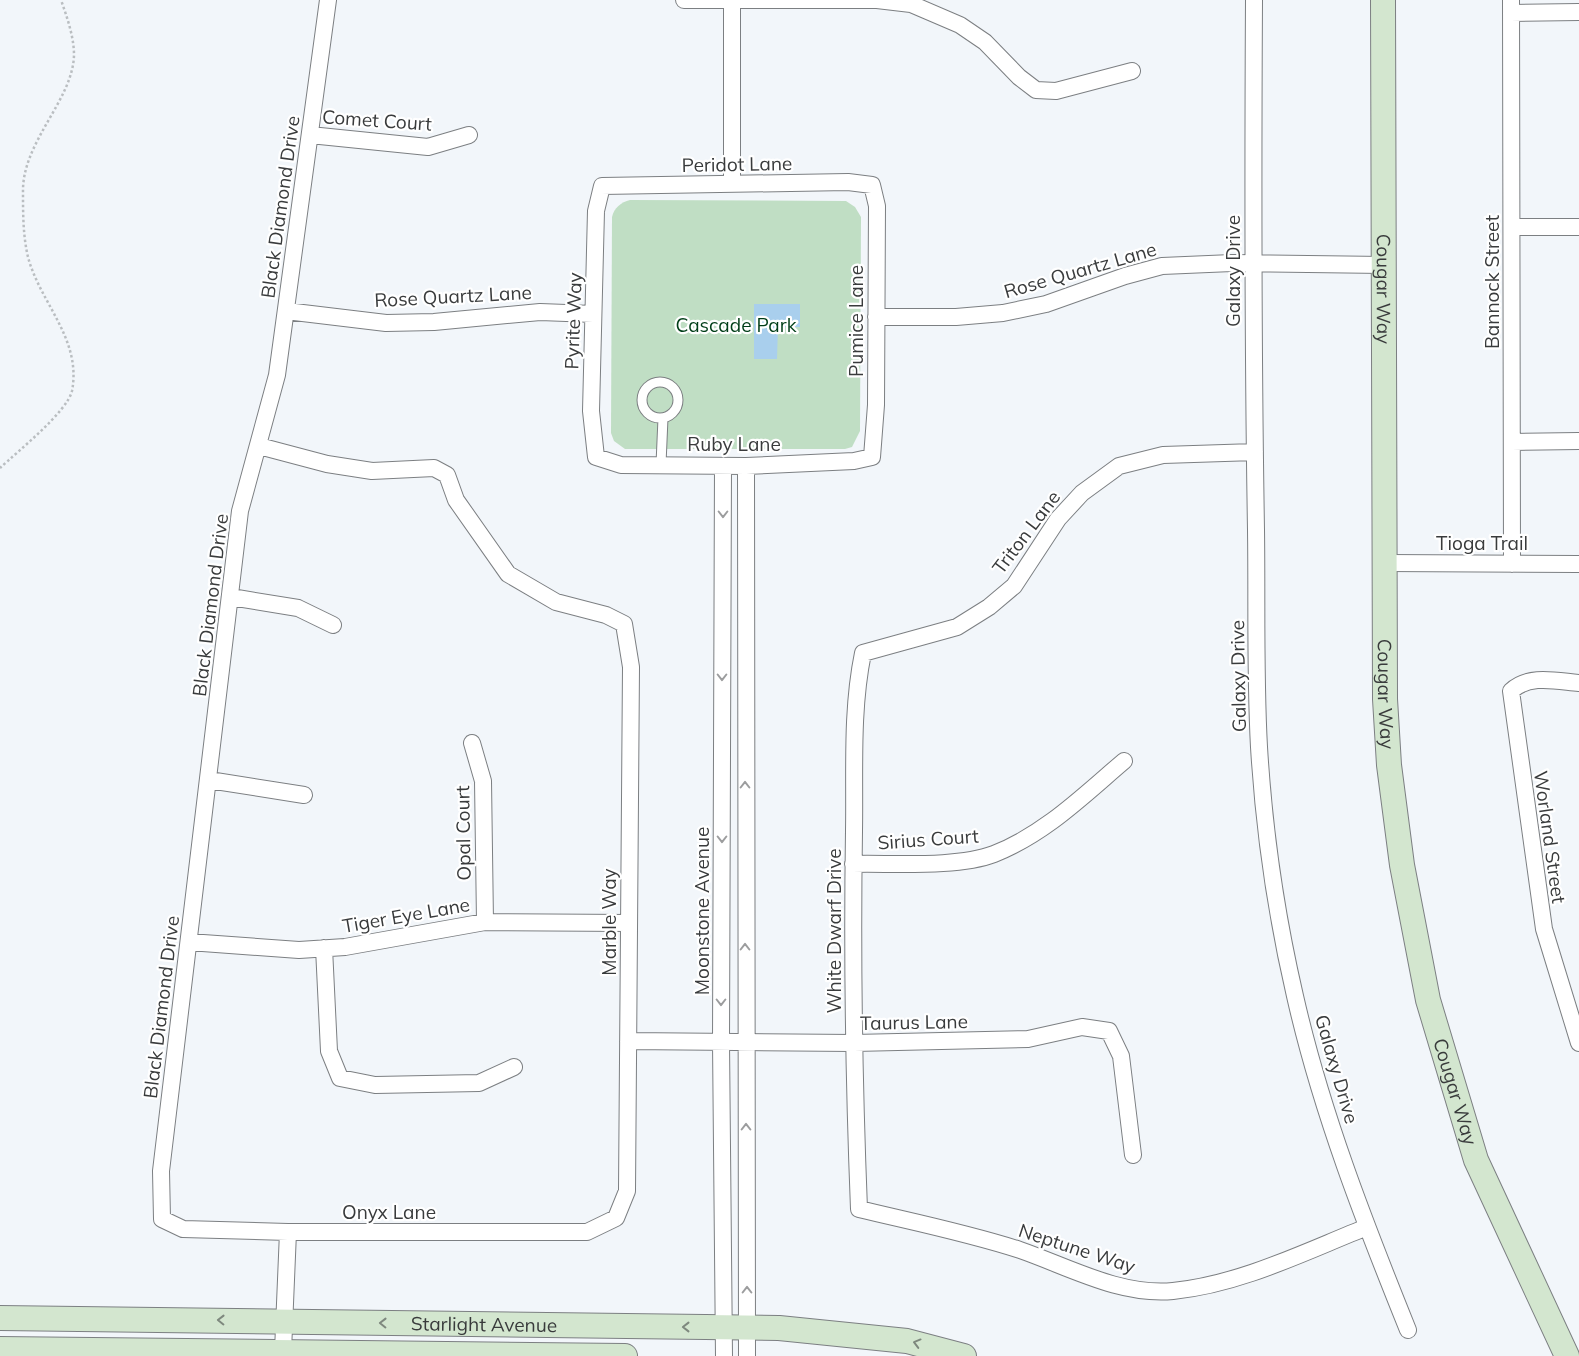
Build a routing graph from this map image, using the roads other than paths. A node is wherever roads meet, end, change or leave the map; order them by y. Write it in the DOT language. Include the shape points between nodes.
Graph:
graph roads {
  1 [pos="328,0"];
  2 [pos="684,0"];
  3 [pos="1254,0"];
  4 [pos="1383,0"];
  5 [pos="732,1"];
  6 [pos="912,2"];
  7 [pos="1511,7"];
  8 [pos="1579,12"];
  9 [pos="1132,71"];
  10 [pos="310,135"];
  11 [pos="469,135"];
  12 [pos="732,184"];
  13 [pos="872,185"];
  14 [pos="602,186"];
  15 [pos="1512,227"];
  16 [pos="1579,227"];
  17 [pos="1253,264"];
  18 [pos="1384,265"];
  19 [pos="286,311"];
  20 [pos="593,314"];
  21 [pos="876,317"];
  22 [pos="663,418"];
  23 [pos="1579,441"];
  24 [pos="1512,442"];
  25 [pos="259,446"];
  26 [pos="1255,452"];
  27 [pos="596,457"];
  28 [pos="872,457"];
  29 [pos="661,464"];
  30 [pos="723,466"];
  31 [pos="746,466"];
  32 [pos="1386,563"];
  33 [pos="1512,564"];
  34 [pos="1579,564"];
  35 [pos="231,597"];
  36 [pos="333,625"];
  37 [pos="863,653"];
  38 [pos="1579,683"];
  39 [pos="472,743"];
  40 [pos="1124,761"];
  41 [pos="209,780"];
  42 [pos="304,795"];
  43 [pos="853,864"];
  44 [pos="485,922"];
  45 [pos="629,923"];
  46 [pos="189,942"];
  47 [pos="324,948"];
  48 [pos="628,1041"];
  49 [pos="721,1042"];
  50 [pos="745,1042"];
  51 [pos="854,1043"];
  52 [pos="1579,1043"];
  53 [pos="514,1067"];
  54 [pos="1133,1155"];
  55 [pos="859,1209"];
  56 [pos="616,1218"];
  57 [pos="162,1219"];
  58 [pos="1366,1227"];
  59 [pos="288,1232"];
  60 [pos="0,1318"];
  61 [pos="284,1321"];
  62 [pos="724,1327"];
  63 [pos="747,1327"];
  64 [pos="1408,1330"];
  65 [pos="0,1348"];
  66 [pos="283,1351"];
  67 [pos="1567,1355"];
  68 [pos="625,1356"];
  69 [pos="724,1356"];
  70 [pos="747,1356"];
  71 [pos="964,1356"];
  1 -- 10 [label="street, Black Diamond Drive"];
  2 -- 5 [label="street"];
  3 -- 17 [label="street, Galaxy Drive"];
  4 -- 18 [label="street, Cougar Way"];
  5 -- 6 [label="street"];
  5 -- 12 [label="street"];
  6 -- 9 [label="street" via="960,24 985,42 1036,90 1056,91"];
  7 -- 8 [label="street"];
  7 -- 15 [label="street, Bannock Street"];
  10 -- 11 [label="street, Comet Court" via="428,147"];
  10 -- 19 [label="street, Black Diamond Drive"];
  12 -- 13 [label="street, Peridot Lane" via="848,182"];
  12 -- 14 [label="street, Peridot Lane"];
  13 -- 21 [label="street, Pumice Lane" via="877,206"];
  14 -- 20 [label="street, Pyrite Way" via="596,210"];
  15 -- 16 [label="street"];
  15 -- 24 [label="street, Bannock Street"];
  17 -- 18 [label="street, Rose Quartz Lane"];
  17 -- 21 [label="street, Rose Quartz Lane" via="1162,266 1046,304 1003,313 956,317"];
  17 -- 26 [label="street, Galaxy Drive"];
  18 -- 32 [label="street, Cougar Way"];
  19 -- 20 [label="street, Rose Quartz Lane" via="386,323 540,312"];
  19 -- 25 [label="street, Black Diamond Drive" via="277,375"];
  20 -- 27 [label="street, Pyrite Way" via="591,411"];
  21 -- 28 [label="street, Pumice Lane" via="876,406"];
  22 -- 22 [label="lane" via="677,407 678,396 666,383 655,383 645,390 642,402 647,413"];
  22 -- 29 [label="lane"];
  23 -- 24 [label="street"];
  24 -- 33 [label="street, Bannock Street"];
  25 -- 35 [label="street, Black Diamond Drive" via="240,511"];
  25 -- 45 [label="street, Marble Way" via="336,466 372,471 434,468 447,475 456,500 508,574 556,602 606,615 624,624 631,667"];
  26 -- 37 [label="street, Triton Lane" via="1163,455 1119,466 1082,493 1058,519 1014,586 989,607 956,627"];
  26 -- 58 [label="street, Galaxy Drive" via="1259,746 1268,842 1295,996 1342,1158"];
  27 -- 29 [label="street, Ruby Lane" via="621,465"];
  28 -- 31 [label="street, Ruby Lane" via="854,461"];
  29 -- 30 [label="street, Ruby Lane"];
  30 -- 31 [label="street, Ruby Lane"];
  30 -- 49 [label="street, Moonstone Avenue, one-way"];
  50 -- 31 [label="street, one-way"];
  32 -- 33 [label="street, Tioga Trail"];
  32 -- 67 [label="street, Cougar Way" via="1385,698 1390,765 1402,865 1428,1000 1476,1160"];
  33 -- 34 [label="street, Tioga Trail"];
  35 -- 36 [label="street" via="298,608"];
  35 -- 41 [label="street, Black Diamond Drive"];
  37 -- 43 [label="street, White Dwarf Drive" via="856,686"];
  38 -- 52 [label="street, Worland Street" via="1540,680 1517,685 1510,691 1544,929"];
  39 -- 44 [label="street, Opal Court" via="483,780"];
  40 -- 43 [label="street, Sirius Court" via="1041,831 993,854 956,862"];
  41 -- 42 [label="street"];
  41 -- 46 [label="street, Black Diamond Drive"];
  43 -- 51 [label="street, White Dwarf Drive"];
  44 -- 45 [label="street, Tiger Eye Lane"];
  44 -- 47 [label="street, Tiger Eye Lane"];
  45 -- 48 [label="street, Marble Way"];
  46 -- 47 [label="street, Tiger Eye Lane" via="300,950"];
  46 -- 57 [label="street, Black Diamond Drive" via="161,1171"];
  47 -- 53 [label="street" via="329,1051 340,1078 375,1085 479,1083"];
  48 -- 49 [label="street, Taurus Lane"];
  48 -- 56 [label="street, Marble Way" via="627,1191"];
  49 -- 50 [label="street, Taurus Lane"];
  49 -- 62 [label="street, Moonstone Avenue"];
  50 -- 51 [label="street, Taurus Lane"];
  63 -- 50 [label="street, one-way"];
  51 -- 54 [label="street, Taurus Lane" via="1028,1039 1082,1027 1110,1031 1121,1056"];
  51 -- 55 [label="street, White Dwarf Drive"];
  55 -- 58 [label="street, Neptune Way" via="1020,1250 1126,1288 1171,1291 1248,1275"];
  56 -- 59 [label="street, Onyx Lane" via="587,1232"];
  57 -- 59 [label="street, Onyx Lane" via="183,1229"];
  58 -- 64 [label="street, Galaxy Drive"];
  59 -- 61 [label="street"];
  61 -- 60 [label="street, Starlight Avenue, one-way"];
  62 -- 61 [label="street, Starlight Avenue, one-way"];
  61 -- 66 [label="street"];
  62 -- 63 [label="street, Starlight Avenue"];
  62 -- 69 [label="street, Moonstone Avenue"];
  63 -- 70 [label="street"];
  71 -- 63 [label="street, Starlight Avenue, one-way" via="907,1341"];
  65 -- 66 [label="street, Starlight Avenue"];
  66 -- 68 [label="street, Starlight Avenue"];
}
